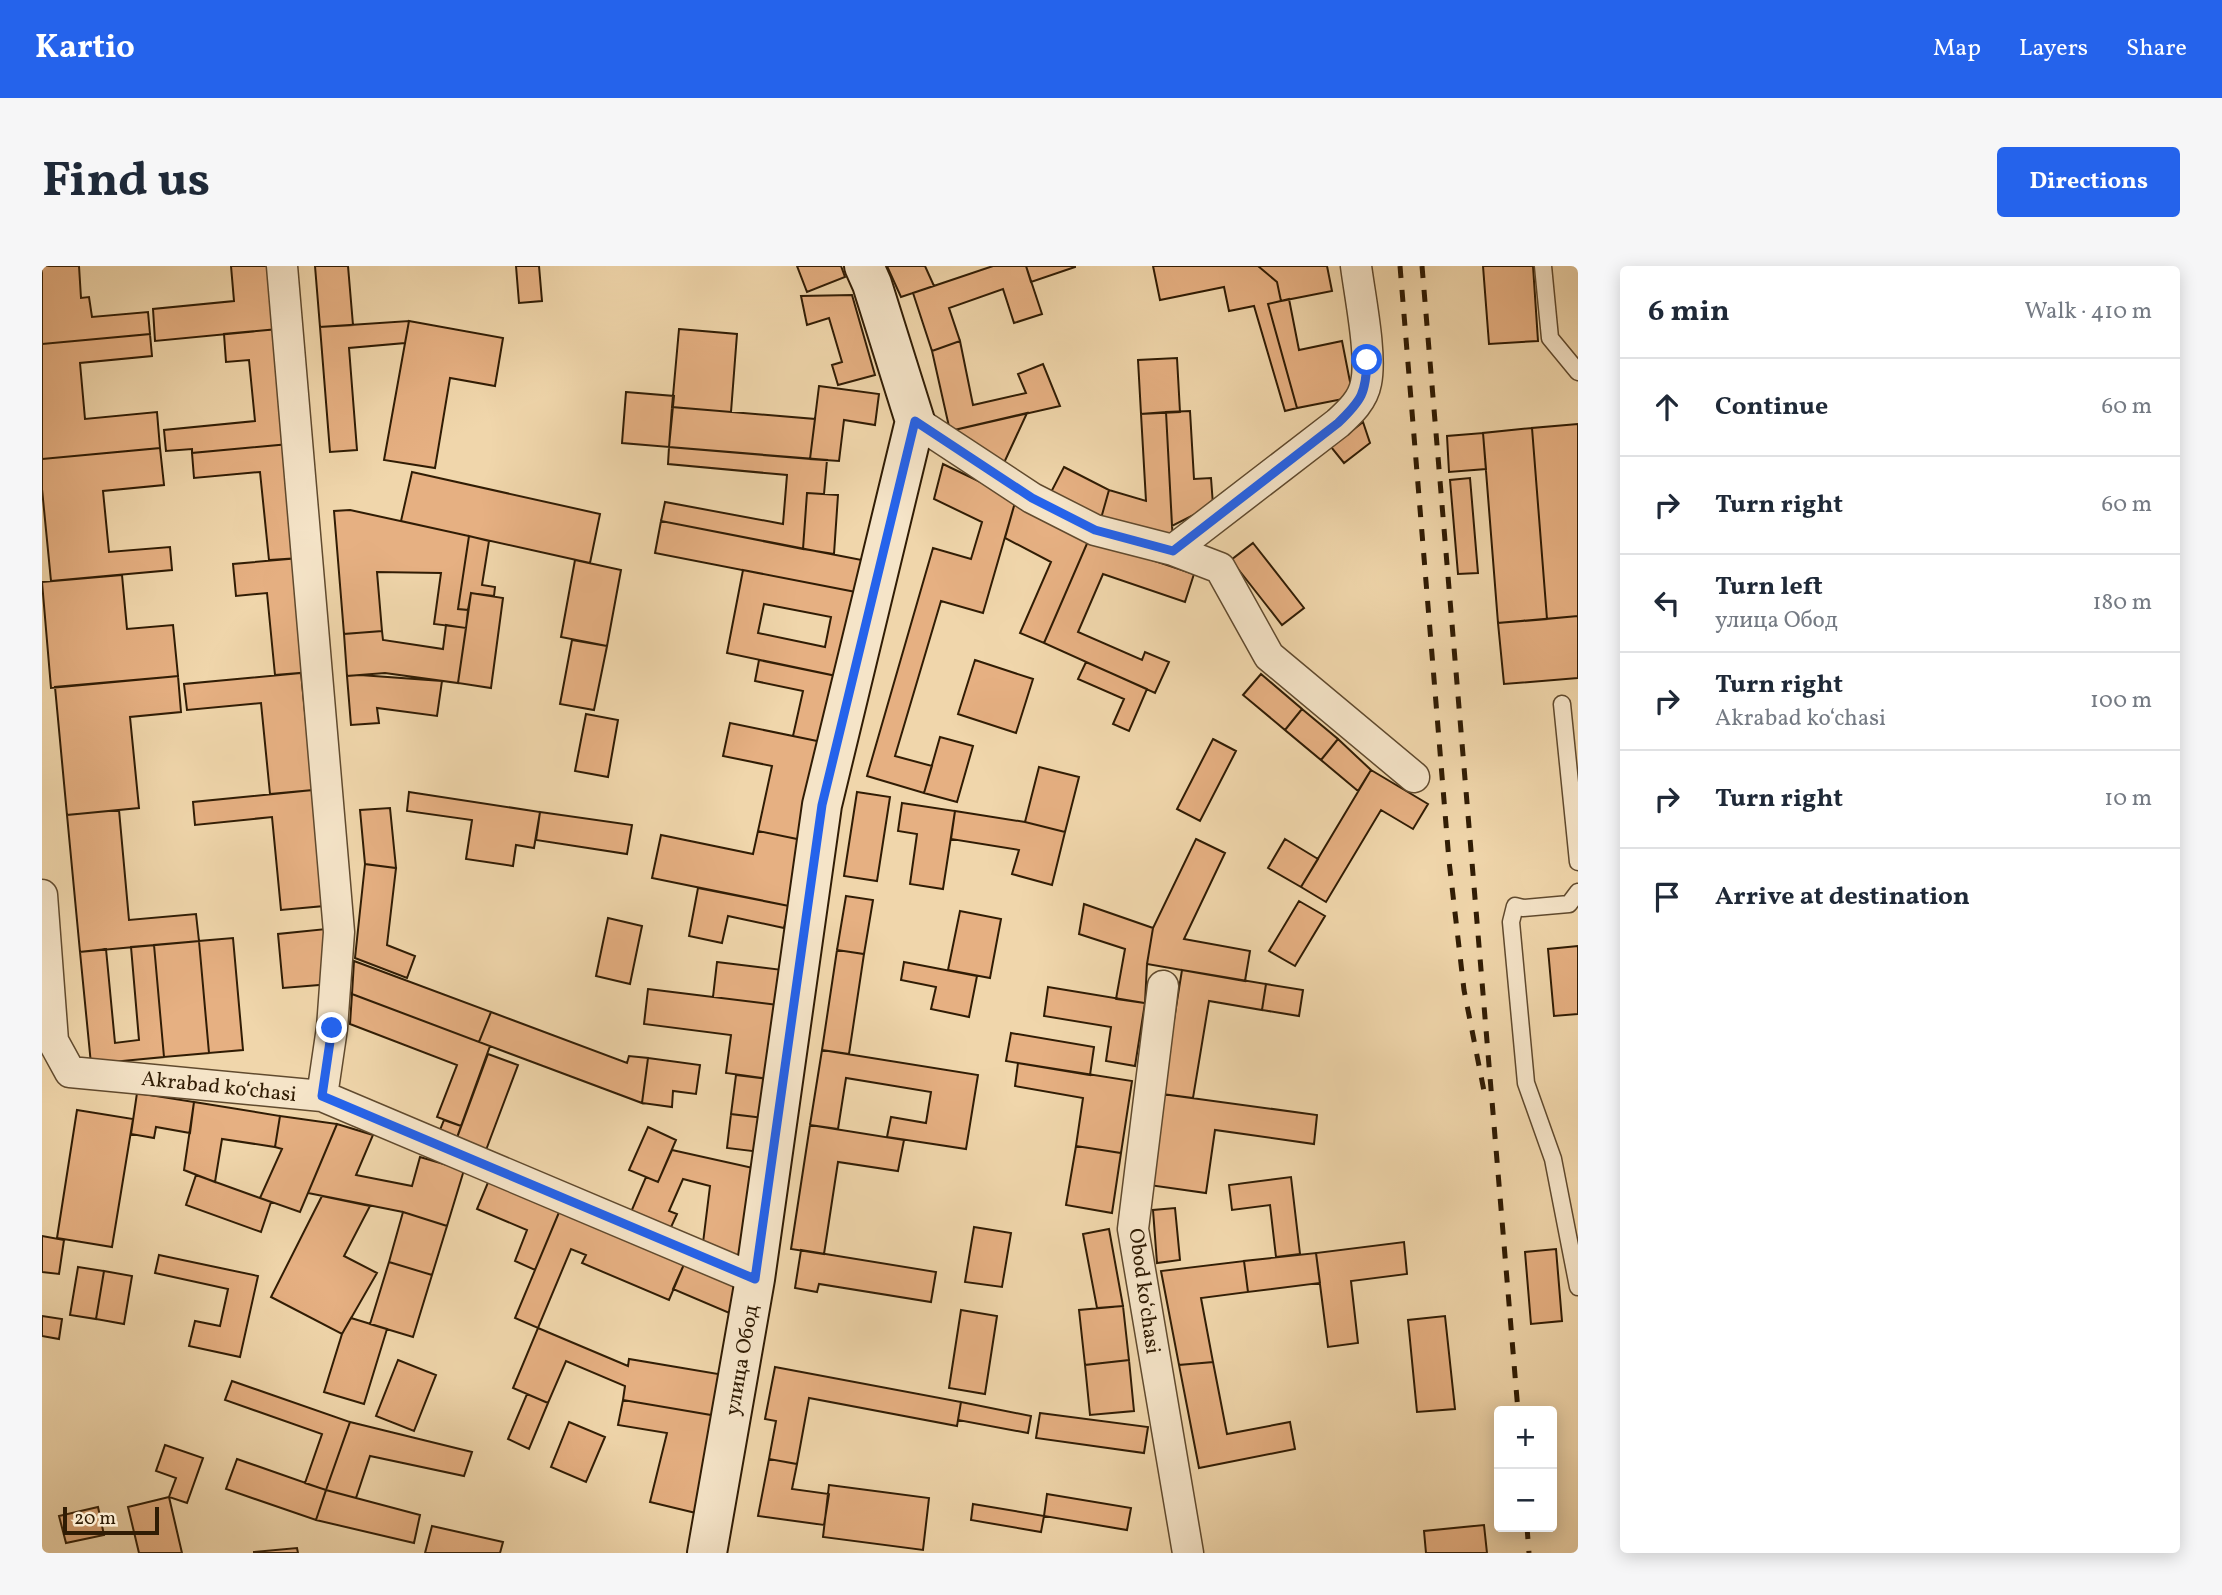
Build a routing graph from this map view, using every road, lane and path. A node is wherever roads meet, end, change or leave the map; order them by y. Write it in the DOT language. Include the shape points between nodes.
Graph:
graph roads {
  1 [pos="282,266"];
  2 [pos="864,266"];
  3 [pos="1356,266"];
  4 [pos="1543,266"];
  5 [pos="1578,372"];
  6 [pos="915,421"];
  7 [pos="1173,551"];
  8 [pos="1562,704"];
  9 [pos="1414,777"];
  10 [pos="1578,862"];
  11 [pos="1578,892"];
  12 [pos="42,895"];
  13 [pos="1163,986"];
  14 [pos="47,1041"];
  15 [pos="322,1096"];
  16 [pos="755,1279"];
  17 [pos="1578,1287"];
  18 [pos="707,1553"];
  19 [pos="1188,1553"];
  1 -- 15 [label="street" via="340,932"];
  2 -- 6 [label="street"];
  3 -- 7 [label="street" via="1367,360 1366,384 1355,407"];
  4 -- 5 [label="lane" via="1550,338"];
  6 -- 7 [label="street" via="1032,498 1095,530"];
  6 -- 16 [label="street, улица Обод" via="822,805"];
  7 -- 9 [label="street" via="1220,568 1269,656"];
  8 -- 10 [label="lane"];
  11 -- 17 [label="lane" via="1569,904 1515,906 1511,922 1526,1083 1553,1159"];
  12 -- 14 [label="street"];
  13 -- 19 [label="street, Obod koʻchasi" via="1133,1229"];
  14 -- 15 [label="street, Akrabad koʻchasi" via="70,1072"];
  15 -- 16 [label="street, Akrabad koʻchasi"];
  16 -- 18 [label="street, улица Обод"];
}
